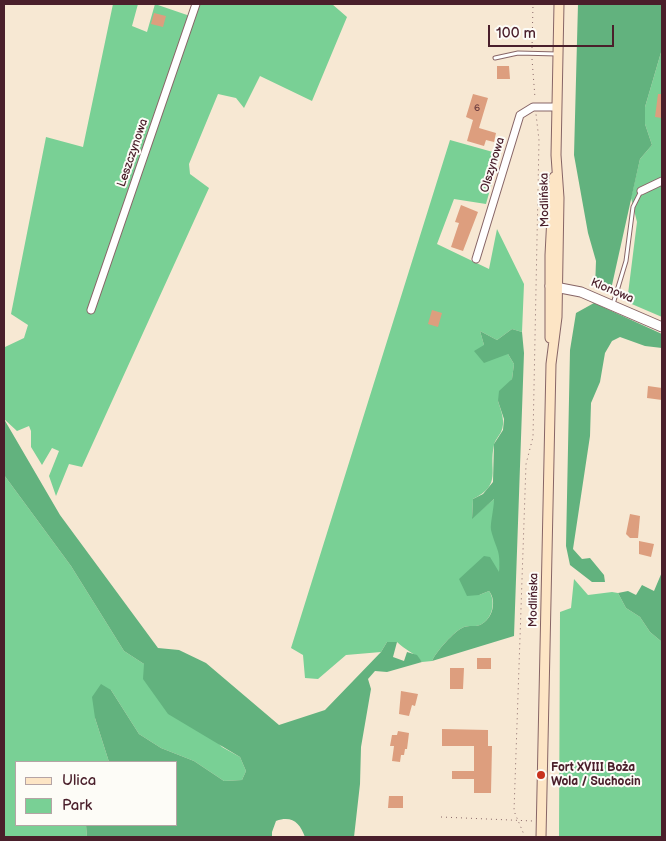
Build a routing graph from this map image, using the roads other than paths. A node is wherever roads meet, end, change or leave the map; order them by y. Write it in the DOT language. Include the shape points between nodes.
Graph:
graph roads {
  1 [pos="196,4"];
  2 [pos="559,4"];
  3 [pos="558,54"];
  4 [pos="495,58"];
  5 [pos="557,107"];
  6 [pos="662,181"];
  7 [pos="641,192"];
  8 [pos="476,259"];
  9 [pos="553,286"];
  10 [pos="613,305"];
  11 [pos="91,310"];
  12 [pos="662,327"];
  13 [pos="541,837"];
  1 -- 11 [label="street, Leszczynowa"];
  2 -- 3 [label="main road, Modlińska"];
  3 -- 4 [label="lane" via="532,53"];
  3 -- 5 [label="main road, Modlińska"];
  5 -- 8 [label="street, Olszynowa" via="536,107 520,114"];
  5 -- 9 [label="main road, Modlińska" via="551,199"];
  6 -- 7 [label="street"];
  7 -- 10 [label="lane" via="632,207 626,261"];
  9 -- 10 [label="street, Klonowa" via="574,289"];
  9 -- 13 [label="main road, Modlińska"];
  10 -- 12 [label="street, Klonowa"];
}
